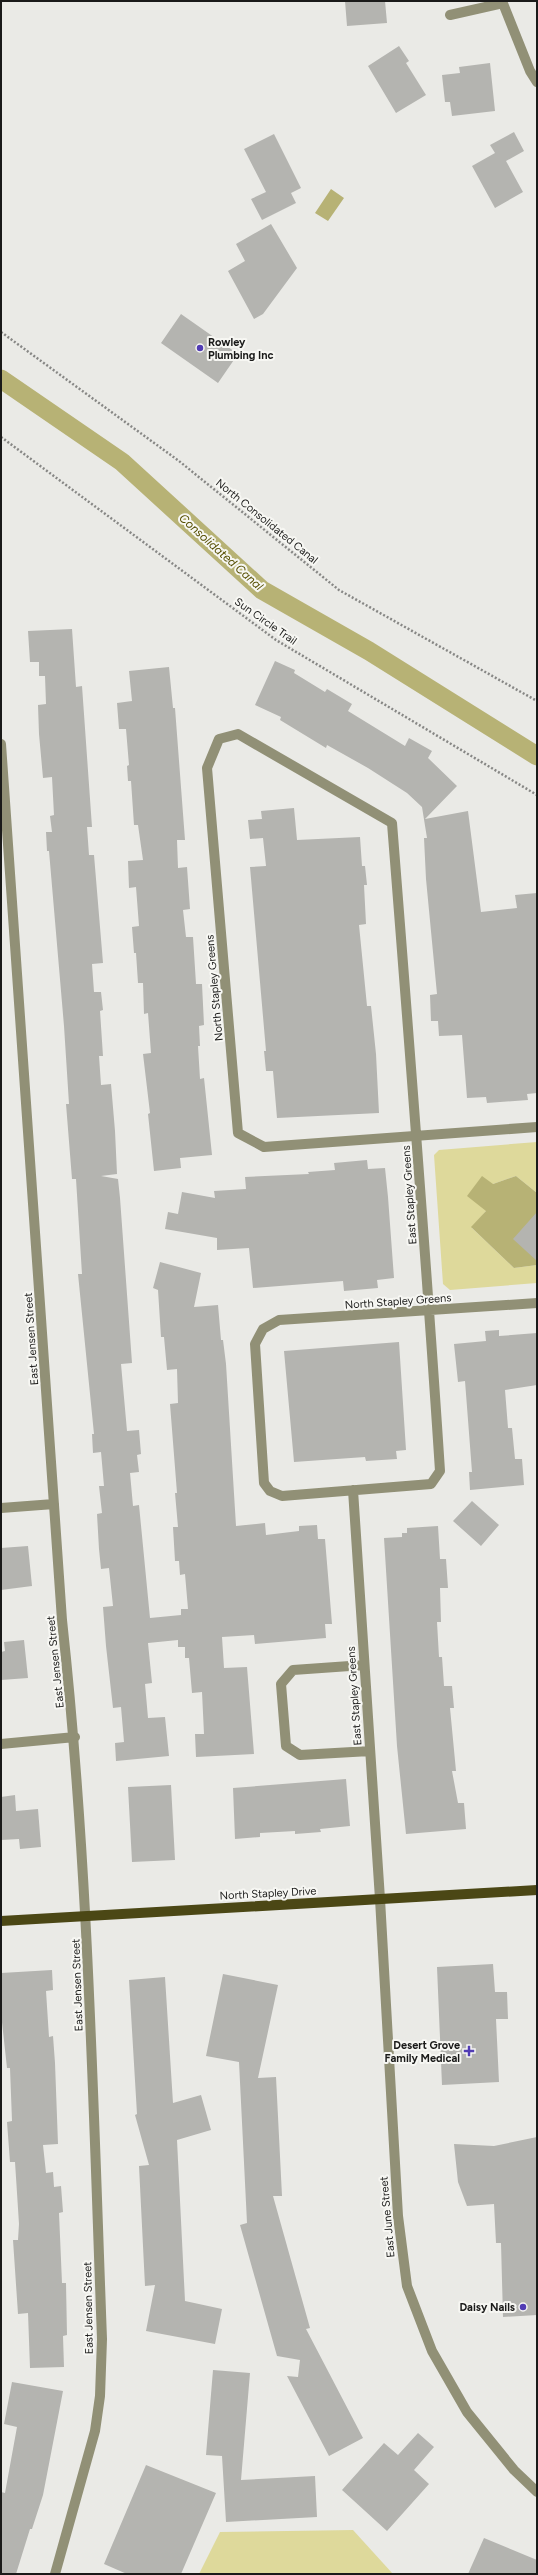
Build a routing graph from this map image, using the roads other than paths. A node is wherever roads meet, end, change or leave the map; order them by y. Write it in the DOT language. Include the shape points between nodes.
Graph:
graph roads {
  1 [pos="502,2"];
  2 [pos="450,15"];
  3 [pos="537,82"];
  4 [pos="1,744"];
  5 [pos="392,823"];
  6 [pos="537,1127"];
  7 [pos="417,1137"];
  8 [pos="537,1303"];
  9 [pos="429,1312"];
  10 [pos="263,1329"];
  11 [pos="352,1490"];
  12 [pos="54,1504"];
  13 [pos="1,1508"];
  14 [pos="364,1666"];
  15 [pos="75,1738"];
  16 [pos="1,1744"];
  17 [pos="370,1751"];
  18 [pos="537,1890"];
  19 [pos="380,1899"];
  20 [pos="86,1916"];
  21 [pos="1,1921"];
  22 [pos="537,2492"];
  23 [pos="55,2574"];
  1 -- 2 [label="street"];
  1 -- 3 [label="street" via="530,71"];
  4 -- 12 [label="street, East Jensen Street"];
  5 -- 7 [label="street, East Stapley Greens"];
  5 -- 7 [label="street, North Stapley Greens" via="238,734 219,739 207,768 238,1133 264,1147"];
  6 -- 7 [label="street, North Stapley Greens"];
  7 -- 9 [label="street, East Stapley Greens"];
  8 -- 9 [label="street, North Stapley Greens"];
  9 -- 10 [label="street, North Stapley Greens" via="280,1320"];
  9 -- 11 [label="street, East Stapley Greens" via="440,1470 431,1484"];
  10 -- 11 [label="street, East Stapley Greens" via="255,1344 264,1483 270,1491 282,1496"];
  11 -- 14 [label="street, East Stapley Greens"];
  12 -- 13 [label="street"];
  12 -- 15 [label="street, East Jensen Street" via="62,1620"];
  14 -- 17 [label="street, East Stapley Greens"];
  14 -- 17 [label="street" via="293,1670 281,1684 286,1746 300,1755"];
  15 -- 16 [label="street"];
  15 -- 20 [label="street, East Jensen Street"];
  17 -- 19 [label="street, East Stapley Greens"];
  18 -- 19 [label="main road, North Stapley Drive"];
  19 -- 20 [label="main road, North Stapley Drive"];
  19 -- 22 [label="street, East June Street" via="398,2216 407,2286 432,2351 467,2412 514,2470"];
  20 -- 21 [label="main road, North Stapley Drive"];
  20 -- 23 [label="street, East Jensen Street" via="102,2339 100,2396 95,2431"];
}
